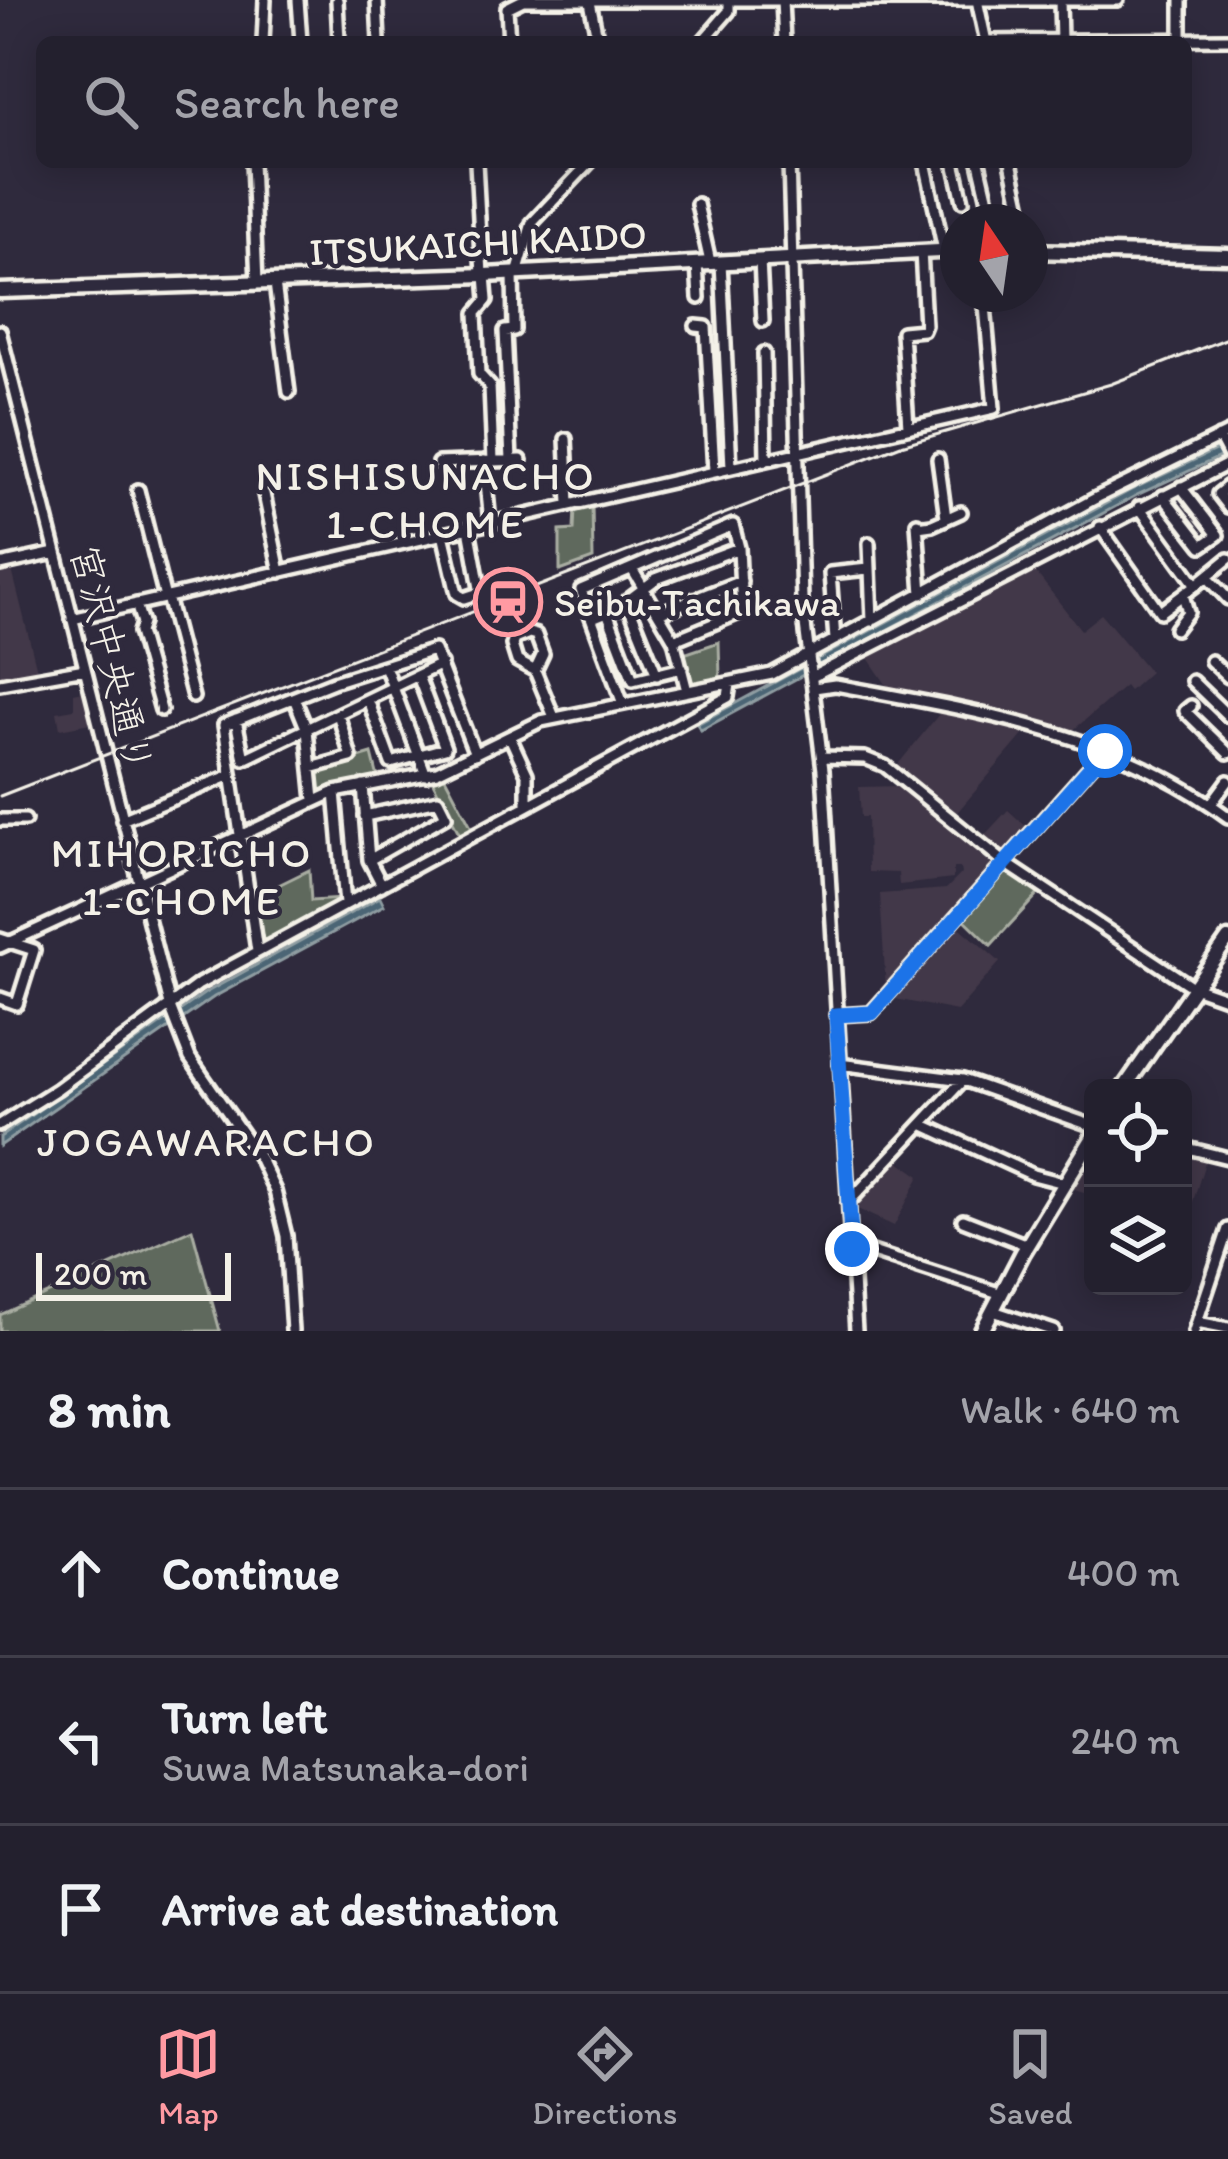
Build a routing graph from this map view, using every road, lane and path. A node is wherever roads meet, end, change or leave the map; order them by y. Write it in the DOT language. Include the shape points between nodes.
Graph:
graph roads {
  1 [pos="265,0"];
  2 [pos="298,0"];
  3 [pos="337,0"];
  4 [pos="376,0"];
  5 [pos="527,0"];
  6 [pos="852,0"];
  7 [pos="1060,0"];
  8 [pos="1118,0"];
  9 [pos="1180,0"];
  10 [pos="782,1"];
  11 [pos="976,1"];
  12 [pos="590,2"];
  13 [pos="729,2"];
  14 [pos="263,36"];
  15 [pos="301,36"];
  16 [pos="339,36"];
  17 [pos="379,36"];
  18 [pos="509,36"];
  19 [pos="597,36"];
  20 [pos="706,36"];
  21 [pos="784,36"];
  22 [pos="984,36"];
  23 [pos="1061,36"];
  24 [pos="1181,36"];
  25 [pos="1228,39"];
  26 [pos="1192,41"];
  27 [pos="252,168"];
  28 [pos="476,168"];
  29 [pos="584,168"];
  30 [pos="789,168"];
  31 [pos="927,168"];
  32 [pos="956,168"];
  33 [pos="980,168"];
  34 [pos="1012,168"];
  35 [pos="964,202"];
  36 [pos="697,204"];
  37 [pos="990,204"];
  38 [pos="1020,204"];
  39 [pos="940,213"];
  40 [pos="940,250"];
  41 [pos="921,251"];
  42 [pos="1048,251"];
  43 [pos="1228,256"];
  44 [pos="794,258"];
  45 [pos="760,260"];
  46 [pos="710,262"];
  47 [pos="515,274"];
  48 [pos="484,275"];
  49 [pos="257,283"];
  50 [pos="275,283"];
  51 [pos="0,291"];
  52 [pos="699,298"];
  53 [pos="986,312"];
  54 [pos="763,321"];
  55 [pos="696,326"];
  56 [pos="0,331"];
  57 [pos="763,357"];
  58 [pos="290,392"];
  59 [pos="908,428"];
  60 [pos="1223,437"];
  61 [pos="570,447"];
  62 [pos="800,452"];
  63 [pos="1228,454"];
  64 [pos="766,458"];
  65 [pos="939,459"];
  66 [pos="489,461"];
  67 [pos="437,463"];
  68 [pos="1228,464"];
  69 [pos="730,467"];
  70 [pos="714,472"];
  71 [pos="1228,486"];
  72 [pos="1180,487"];
  73 [pos="138,490"];
  74 [pos="264,494"];
  75 [pos="1162,496"];
  76 [pos="569,504"];
  77 [pos="1139,507"];
  78 [pos="1228,507"];
  79 [pos="961,512"];
  80 [pos="946,518"];
  81 [pos="490,523"];
  82 [pos="1100,526"];
  83 [pos="470,528"];
  84 [pos="443,534"];
  85 [pos="869,543"];
  86 [pos="739,548"];
  87 [pos="55,553"];
  88 [pos="1228,559"];
  89 [pos="0,565"];
  90 [pos="632,569"];
  91 [pos="868,569"];
  92 [pos="280,572"];
  93 [pos="1207,577"];
  94 [pos="741,581"];
  95 [pos="1196,585"];
  96 [pos="642,590"];
  97 [pos="922,594"];
  98 [pos="1184,595"];
  99 [pos="166,597"];
  100 [pos="1228,599"];
  101 [pos="628,601"];
  102 [pos="136,604"];
  103 [pos="607,612"];
  104 [pos="659,613"];
  105 [pos="592,618"];
  106 [pos="72,619"];
  107 [pos="872,621"];
  108 [pos="1175,629"];
  109 [pos="674,640"];
  110 [pos="836,640"];
  111 [pos="1211,661"];
  112 [pos="441,664"];
  113 [pos="385,666"];
  114 [pos="534,667"];
  115 [pos="682,668"];
  116 [pos="85,669"];
  117 [pos="811,670"];
  118 [pos="657,675"];
  119 [pos="418,676"];
  120 [pos="1228,677"];
  121 [pos="1192,681"];
  122 [pos="730,684"];
  123 [pos="0,685"];
  124 [pos="393,688"];
  125 [pos="688,691"];
  126 [pos="190,694"];
  127 [pos="294,698"];
  128 [pos="368,700"];
  129 [pos="623,704"];
  130 [pos="1191,706"];
  131 [pos="161,710"];
  132 [pos="338,714"];
  133 [pos="1228,716"];
  134 [pos="554,717"];
  135 [pos="236,720"];
  136 [pos="307,730"];
  137 [pos="510,737"];
  138 [pos="1105,751"];
  139 [pos="1228,753"];
  140 [pos="476,754"];
  141 [pos="419,757"];
  142 [pos="822,757"];
  143 [pos="310,768"];
  144 [pos="231,775"];
  145 [pos="426,775"];
  146 [pos="1228,781"];
  147 [pos="363,786"];
  148 [pos="335,792"];
  149 [pos="314,800"];
  150 [pos="1213,802"];
  151 [pos="527,805"];
  152 [pos="365,816"];
  153 [pos="1228,817"];
  154 [pos="0,820"];
  155 [pos="25,820"];
  156 [pos="122,820"];
  157 [pos="238,836"];
  158 [pos="369,860"];
  159 [pos="1004,862"];
  160 [pos="138,882"];
  161 [pos="382,885"];
  162 [pos="346,904"];
  163 [pos="1228,939"];
  164 [pos="3,943"];
  165 [pos="257,952"];
  166 [pos="1191,986"];
  167 [pos="0,998"];
  168 [pos="1228,999"];
  169 [pos="171,1008"];
  170 [pos="836,1015"];
  171 [pos="839,1064"];
  172 [pos="1130,1079"];
  173 [pos="963,1080"];
  174 [pos="1084,1123"];
  175 [pos="0,1125"];
  176 [pos="924,1125"];
  177 [pos="1192,1149"];
  178 [pos="1084,1152"];
  179 [pos="1228,1158"];
  180 [pos="1064,1184"];
  181 [pos="848,1203"];
  182 [pos="962,1220"];
  183 [pos="1228,1229"];
  184 [pos="1028,1245"];
  185 [pos="852,1249"];
  186 [pos="1002,1294"];
  187 [pos="993,1311"];
  188 [pos="1196,1326"];
  189 [pos="1228,1328"];
  190 [pos="292,1331"];
  191 [pos="856,1331"];
  192 [pos="982,1331"];
  193 [pos="1054,1331"];
  1 -- 14 [label="street"];
  2 -- 15 [label="street"];
  3 -- 16 [label="street"];
  4 -- 17 [label="street"];
  5 -- 12 [label="street"];
  5 -- 18 [label="street" via="507,8"];
  6 -- 10 [label="street"];
  6 -- 11 [label="street"];
  7 -- 8 [label="street"];
  7 -- 11 [label="street"];
  7 -- 23 [label="street"];
  9 -- 24 [label="street"];
  10 -- 13 [label="street"];
  10 -- 21 [label="street"];
  11 -- 22 [label="street"];
  12 -- 13 [label="street"];
  12 -- 19 [label="street"];
  13 -- 20 [label="street"];
  25 -- 26 [label="street"];
  27 -- 49 [label="street"];
  28 -- 48 [label="street"];
  29 -- 47 [label="street" via="532,223"];
  30 -- 44 [label="street"];
  31 -- 39 [label="street"];
  32 -- 35 [label="street"];
  33 -- 37 [label="street"];
  34 -- 38 [label="street"];
  36 -- 46 [label="street"];
  40 -- 41 [label="main road, ITSUKAICHI KAIDO"];
  41 -- 44 [label="main road, ITSUKAICHI KAIDO"];
  41 -- 59 [label="street" via="926,326 902,332"];
  42 -- 43 [label="main road"];
  44 -- 45 [label="main road, ITSUKAICHI KAIDO"];
  44 -- 62 [label="street"];
  45 -- 46 [label="main road, ITSUKAICHI KAIDO"];
  45 -- 54 [label="street"];
  46 -- 47 [label="main road, ITSUKAICHI KAIDO"];
  46 -- 52 [label="street"];
  46 -- 69 [label="street"];
  47 -- 48 [label="main road, ITSUKAICHI KAIDO"];
  47 -- 66 [label="street" via="514,329 505,331 516,460"];
  48 -- 50 [label="main road, ITSUKAICHI KAIDO"];
  48 -- 66 [label="street" via="487,300 476,313 479,374 490,386"];
  49 -- 50 [label="main road, ITSUKAICHI KAIDO"];
  49 -- 51 [label="main road, ITSUKAICHI KAIDO"];
  50 -- 58 [label="street"];
  53 -- 59 [label="street" via="994,408"];
  55 -- 70 [label="street" via="706,327"];
  56 -- 87 [label="street, 宮沢中央通り"];
  57 -- 64 [label="street"];
  59 -- 62 [label="street"];
  60 -- 63 [label="street"];
  60 -- 97 [label="street"];
  61 -- 76 [label="street"];
  62 -- 64 [label="street"];
  62 -- 117 [label="street"];
  64 -- 69 [label="street"];
  65 -- 80 [label="street"];
  66 -- 67 [label="street"];
  66 -- 81 [label="street"];
  68 -- 72 [label="street"];
  69 -- 70 [label="street"];
  70 -- 76 [label="street"];
  71 -- 78 [label="street" via="1218,494"];
  72 -- 75 [label="street"];
  72 -- 75 [label="street" via="1218,535 1202,546"];
  73 -- 99 [label="street"];
  74 -- 92 [label="street"];
  75 -- 77 [label="street"];
  76 -- 81 [label="street"];
  77 -- 82 [label="street"];
  77 -- 95 [label="street"];
  79 -- 80 [label="street"];
  80 -- 97 [label="street" via="917,525"];
  81 -- 83 [label="street"];
  82 -- 98 [label="street" via="1160,612"];
  82 -- 117 [label="street"];
  83 -- 84 [label="street"];
  83 -- 84 [label="street" via="480,588 464,598"];
  84 -- 92 [label="street"];
  85 -- 91 [label="street"];
  86 -- 90 [label="street" via="733,525"];
  86 -- 94 [label="street"];
  86 -- 96 [label="street"];
  87 -- 89 [label="street"];
  87 -- 106 [label="street, 宮沢中央通り"];
  88 -- 93 [label="street"];
  90 -- 96 [label="street"];
  90 -- 105 [label="street" via="581,590"];
  91 -- 107 [label="street"];
  91 -- 110 [label="street" via="830,573"];
  92 -- 99 [label="street"];
  93 -- 95 [label="street"];
  93 -- 100 [label="street"];
  94 -- 104 [label="street"];
  94 -- 109 [label="street" via="741,614"];
  95 -- 98 [label="street"];
  96 -- 101 [label="street"];
  96 -- 104 [label="street"];
  97 -- 107 [label="street"];
  98 -- 108 [label="street" via="1188,612"];
  99 -- 102 [label="street"];
  99 -- 126 [label="street"];
  101 -- 103 [label="street"];
  101 -- 118 [label="street"];
  102 -- 106 [label="street"];
  102 -- 131 [label="street"];
  103 -- 105 [label="street"];
  103 -- 118 [label="street" via="633,680"];
  104 -- 109 [label="street"];
  105 -- 129 [label="street"];
  106 -- 116 [label="street, 宮沢中央通り"];
  107 -- 110 [label="street"];
  109 -- 115 [label="street"];
  110 -- 117 [label="street"];
  111 -- 120 [label="street"];
  112 -- 113 [label="street" via="434,650"];
  112 -- 119 [label="street"];
  112 -- 140 [label="street"];
  113 -- 124 [label="street"];
  113 -- 127 [label="street"];
  114 -- 134 [label="street"];
  115 -- 118 [label="street"];
  115 -- 125 [label="street"];
  116 -- 123 [label="street"];
  116 -- 156 [label="street, 宮沢中央通り"];
  117 -- 122 [label="street"];
  117 -- 138 [label="street" via="836,685 993,714"];
  117 -- 142 [label="street"];
  119 -- 124 [label="street"];
  119 -- 141 [label="street" via="445,748"];
  121 -- 133 [label="street"];
  122 -- 125 [label="street"];
  122 -- 151 [label="street" via="728,697"];
  124 -- 128 [label="street"];
  124 -- 141 [label="street"];
  125 -- 129 [label="street"];
  127 -- 135 [label="street"];
  127 -- 136 [label="street"];
  128 -- 132 [label="street"];
  128 -- 141 [label="street" via="391,763"];
  129 -- 134 [label="street"];
  130 -- 139 [label="street" via="1185,711"];
  132 -- 136 [label="street"];
  132 -- 143 [label="street" via="351,757"];
  134 -- 137 [label="street"];
  135 -- 136 [label="street" via="244,758"];
  135 -- 144 [label="street" via="224,724"];
  136 -- 143 [label="street"];
  137 -- 140 [label="street"];
  137 -- 151 [label="street" via="526,774"];
  138 -- 150 [label="street"];
  138 -- 159 [label="street"];
  140 -- 145 [label="street"];
  141 -- 145 [label="street"];
  142 -- 159 [label="street" via="885,766"];
  142 -- 170 [label="street"];
  143 -- 149 [label="street"];
  144 -- 156 [label="street"];
  144 -- 157 [label="street"];
  145 -- 147 [label="street"];
  146 -- 150 [label="street"];
  147 -- 148 [label="street"];
  147 -- 152 [label="street"];
  148 -- 149 [label="street"];
  148 -- 162 [label="street"];
  149 -- 157 [label="street"];
  150 -- 153 [label="street"];
  151 -- 161 [label="street"];
  152 -- 158 [label="street"];
  152 -- 158 [label="street" via="438,800 446,817"];
  154 -- 155 [label="street"];
  156 -- 160 [label="street, 宮沢中央通り"];
  157 -- 160 [label="street"];
  157 -- 165 [label="street"];
  158 -- 161 [label="street"];
  159 -- 166 [label="street"];
  159 -- 170 [label="street" via="872,1013"];
  160 -- 164 [label="street"];
  160 -- 169 [label="street, 宮沢中央通り"];
  161 -- 162 [label="street"];
  162 -- 165 [label="street"];
  163 -- 166 [label="main road"];
  164 -- 167 [label="street" via="34,950 17,1004"];
  165 -- 169 [label="street"];
  166 -- 168 [label="street"];
  166 -- 172 [label="main road"];
  169 -- 175 [label="street"];
  169 -- 190 [label="street, 宮沢中央通り" via="196,1069 275,1191"];
  170 -- 171 [label="street"];
  171 -- 173 [label="street"];
  171 -- 181 [label="street"];
  173 -- 174 [label="street"];
  173 -- 176 [label="street"];
  176 -- 180 [label="street"];
  176 -- 181 [label="street"];
  177 -- 179 [label="street"];
  178 -- 180 [label="main road"];
  180 -- 184 [label="main road"];
  181 -- 185 [label="street"];
  182 -- 184 [label="street"];
  183 -- 188 [label="street"];
  184 -- 186 [label="main road"];
  185 -- 186 [label="street"];
  185 -- 191 [label="street"];
  186 -- 187 [label="main road"];
  187 -- 192 [label="main road"];
  187 -- 193 [label="street"];
  188 -- 189 [label="street"];
}
